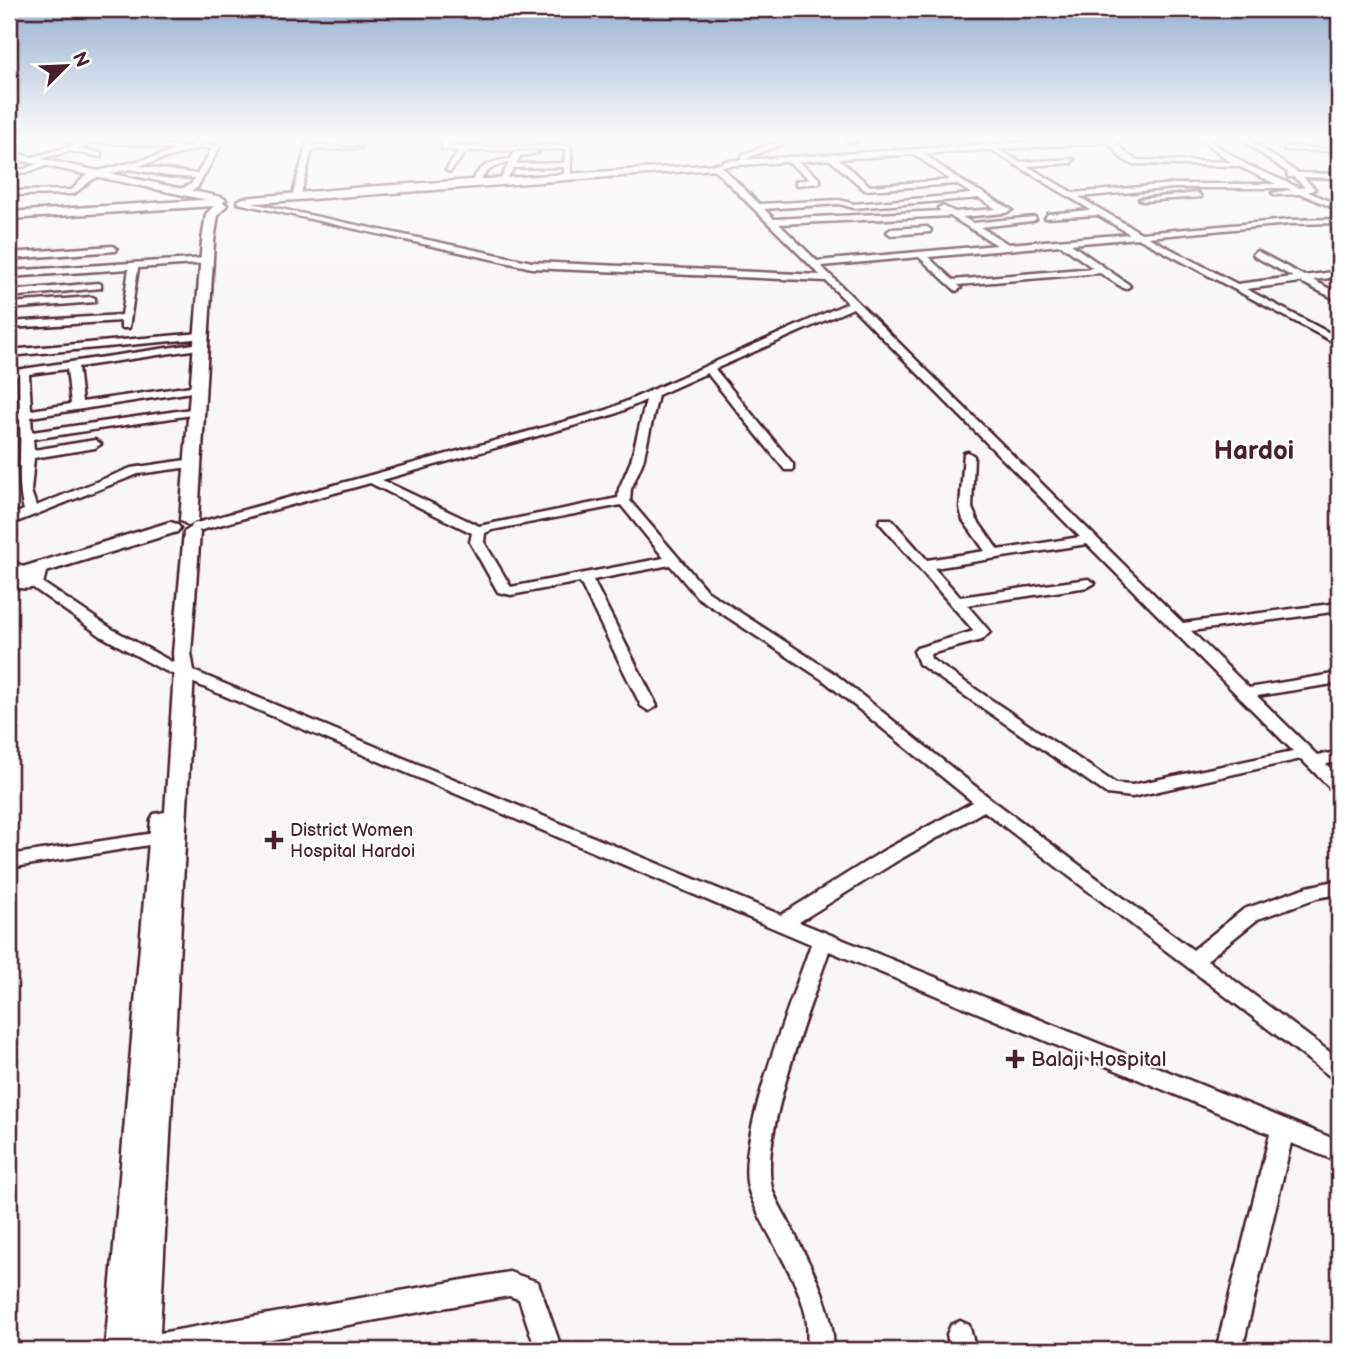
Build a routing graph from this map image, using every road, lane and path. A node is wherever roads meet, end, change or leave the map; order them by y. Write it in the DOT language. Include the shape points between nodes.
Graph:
graph roads {
  1 [pos="222,202"];
  2 [pos="229,202"];
  3 [pos="231,202"];
  4 [pos="751,202"];
  5 [pos="832,202"];
  6 [pos="841,202"];
  7 [pos="909,202"];
  8 [pos="933,202"];
  9 [pos="993,202"];
  10 [pos="1085,202"];
  11 [pos="822,203"];
  12 [pos="755,207"];
  13 [pos="1101,208"];
  14 [pos="951,214"];
  15 [pos="9,215"];
  16 [pos="1048,216"];
  17 [pos="877,217"];
  18 [pos="1032,219"];
  19 [pos="1339,221"];
  20 [pos="771,222"];
  21 [pos="971,226"];
  22 [pos="927,229"];
  23 [pos="1142,237"];
  24 [pos="1063,243"];
  25 [pos="1007,248"];
  26 [pos="113,249"];
  27 [pos="1257,254"];
  28 [pos="9,256"];
  29 [pos="922,256"];
  30 [pos="207,261"];
  31 [pos="814,264"];
  32 [pos="134,266"];
  33 [pos="106,268"];
  34 [pos="1101,270"];
  35 [pos="9,274"];
  36 [pos="1339,274"];
  37 [pos="828,278"];
  38 [pos="1304,279"];
  39 [pos="98,286"];
  40 [pos="1125,286"];
  41 [pos="1236,287"];
  42 [pos="9,294"];
  43 [pos="1339,298"];
  44 [pos="92,300"];
  45 [pos="850,302"];
  46 [pos="9,306"];
  47 [pos="9,325"];
  48 [pos="82,325"];
  49 [pos="201,341"];
  50 [pos="1339,342"];
  51 [pos="9,353"];
  52 [pos="72,365"];
  53 [pos="710,370"];
  54 [pos="23,372"];
  55 [pos="9,374"];
  56 [pos="198,388"];
  57 [pos="653,395"];
  58 [pos="77,406"];
  59 [pos="198,411"];
  60 [pos="26,414"];
  61 [pos="9,417"];
  62 [pos="27,436"];
  63 [pos="95,444"];
  64 [pos="28,455"];
  65 [pos="968,456"];
  66 [pos="193,463"];
  67 [pos="789,467"];
  68 [pos="373,480"];
  69 [pos="624,501"];
  70 [pos="32,512"];
  71 [pos="9,521"];
  72 [pos="886,522"];
  73 [pos="187,527"];
  74 [pos="479,531"];
  75 [pos="1093,539"];
  76 [pos="994,554"];
  77 [pos="673,560"];
  78 [pos="924,565"];
  79 [pos="21,578"];
  80 [pos="585,578"];
  81 [pos="1088,583"];
  82 [pos="958,602"];
  83 [pos="1339,607"];
  84 [pos="1181,628"];
  85 [pos="179,664"];
  86 [pos="1339,678"];
  87 [pos="1246,693"];
  88 [pos="649,706"];
  89 [pos="1310,757"];
  90 [pos="1339,757"];
  91 [pos="1339,787"];
  92 [pos="985,803"];
  93 [pos="161,838"];
  94 [pos="9,862"];
  95 [pos="1339,887"];
  96 [pos="783,923"];
  97 [pos="822,940"];
  98 [pos="1194,960"];
  99 [pos="1339,1071"];
  100 [pos="1283,1128"];
  101 [pos="1339,1152"];
  102 [pos="135,1350"];
  103 [pos="549,1350"];
  104 [pos="821,1350"];
  105 [pos="1229,1350"];
  1 -- 15 [label="highway"];
  2 -- 30 [label="highway" via="212,214"];
  3 -- 37 [label="street" via="532,265"];
  4 -- 12 [label="street"];
  5 -- 11 [label="street"];
  6 -- 7 [label="street" via="854,206"];
  8 -- 14 [label="street"];
  9 -- 14 [label="street" via="1009,210"];
  10 -- 13 [label="street"];
  11 -- 12 [label="street"];
  12 -- 20 [label="street"];
  13 -- 16 [label="street"];
  13 -- 23 [label="street"];
  14 -- 17 [label="street"];
  14 -- 21 [label="street"];
  17 -- 20 [label="street"];
  17 -- 22 [label="street" via="894,235"];
  18 -- 21 [label="street"];
  19 -- 23 [label="street" via="1311,217"];
  20 -- 31 [label="street"];
  21 -- 25 [label="street"];
  23 -- 24 [label="street"];
  23 -- 41 [label="street"];
  24 -- 25 [label="street"];
  24 -- 34 [label="street"];
  25 -- 29 [label="street"];
  26 -- 28 [label="street"];
  27 -- 38 [label="street"];
  29 -- 31 [label="street"];
  29 -- 34 [label="street" via="954,286"];
  30 -- 32 [label="street"];
  30 -- 49 [label="highway"];
  31 -- 37 [label="street"];
  32 -- 33 [label="street"];
  32 -- 48 [label="street" via="126,322"];
  33 -- 35 [label="street"];
  33 -- 39 [label="street"];
  34 -- 40 [label="street"];
  36 -- 38 [label="street"];
  37 -- 45 [label="street"];
  38 -- 41 [label="street"];
  38 -- 43 [label="street"];
  39 -- 42 [label="street"];
  39 -- 44 [label="street"];
  41 -- 50 [label="street"];
  44 -- 46 [label="street"];
  44 -- 48 [label="street"];
  45 -- 53 [label="street"];
  45 -- 73 [label="street" via="605,409"];
  45 -- 75 [label="street"];
  47 -- 48 [label="street"];
  49 -- 51 [label="street"];
  49 -- 52 [label="street"];
  49 -- 56 [label="highway"];
  52 -- 54 [label="street"];
  52 -- 58 [label="street"];
  53 -- 57 [label="street"];
  53 -- 67 [label="street"];
  54 -- 55 [label="street"];
  54 -- 60 [label="street"];
  56 -- 58 [label="street"];
  56 -- 59 [label="highway"];
  57 -- 68 [label="street" via="579,423"];
  57 -- 69 [label="street"];
  58 -- 60 [label="street"];
  59 -- 62 [label="street"];
  59 -- 66 [label="highway"];
  60 -- 61 [label="street"];
  60 -- 62 [label="street"];
  62 -- 64 [label="street"];
  63 -- 64 [label="street"];
  64 -- 70 [label="street" via="25,491"];
  65 -- 76 [label="street" via="966,508"];
  66 -- 70 [label="street" via="135,471"];
  66 -- 73 [label="highway"];
  68 -- 73 [label="street"];
  68 -- 74 [label="street"];
  69 -- 74 [label="street"];
  69 -- 77 [label="street"];
  70 -- 71 [label="street"];
  72 -- 78 [label="street"];
  73 -- 79 [label="highway"];
  73 -- 85 [label="main road"];
  74 -- 80 [label="street" via="477,542 503,589 523,590"];
  75 -- 76 [label="street"];
  75 -- 84 [label="street"];
  76 -- 78 [label="street"];
  77 -- 80 [label="street"];
  77 -- 92 [label="street" via="702,594 829,677"];
  78 -- 82 [label="street"];
  79 -- 85 [label="street" via="112,634"];
  80 -- 88 [label="street"];
  81 -- 82 [label="street"];
  82 -- 89 [label="street" via="983,635 922,652 924,661 1113,790 1132,791"];
  83 -- 84 [label="street"];
  84 -- 87 [label="street"];
  85 -- 93 [label="main road"];
  85 -- 96 [label="street"];
  85 -- 102 [label="main road"];
  86 -- 87 [label="street"];
  87 -- 89 [label="street"];
  89 -- 90 [label="street"];
  89 -- 91 [label="street"];
  92 -- 96 [label="street"];
  92 -- 98 [label="street"];
  93 -- 94 [label="street"];
  93 -- 102 [label="main road"];
  95 -- 98 [label="street" via="1251,914"];
  96 -- 97 [label="street"];
  97 -- 100 [label="street"];
  97 -- 104 [label="street" via="767,1110 758,1156 760,1189 813,1298"];
  98 -- 99 [label="street"];
  100 -- 101 [label="street"];
  100 -- 105 [label="street"];
  102 -- 103 [label="street" via="509,1284 529,1291"];
}
